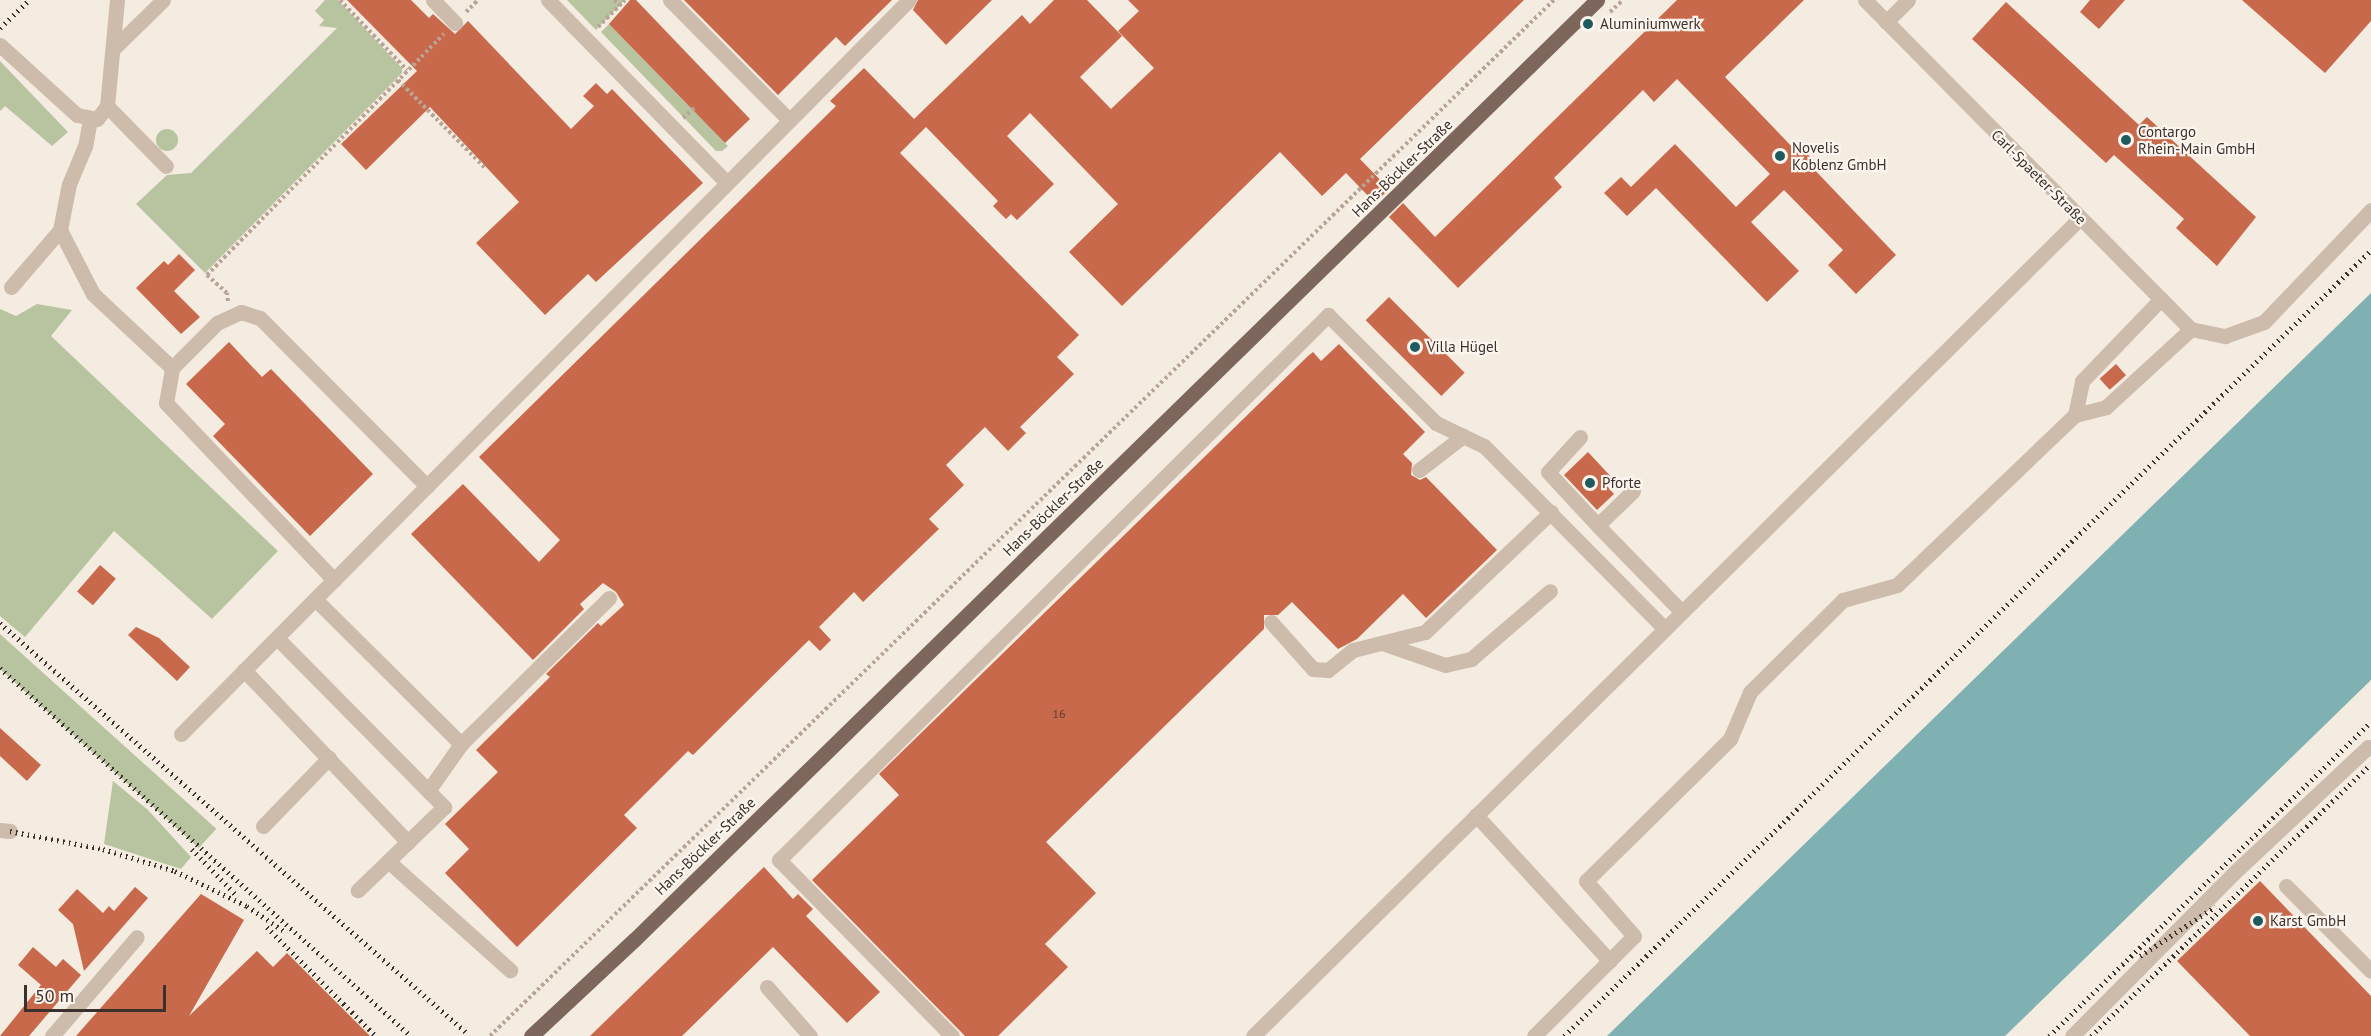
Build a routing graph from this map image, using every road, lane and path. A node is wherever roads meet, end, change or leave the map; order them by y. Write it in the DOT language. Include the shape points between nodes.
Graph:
graph roads {
  1 [pos="117,0"];
  2 [pos="163,0"];
  3 [pos="340,0"];
  4 [pos="433,0"];
  5 [pos="548,0"];
  6 [pos="614,0"];
  7 [pos="625,0"];
  8 [pos="670,0"];
  9 [pos="909,0"];
  10 [pos="1554,0"];
  11 [pos="1597,0"];
  12 [pos="1623,0"];
  13 [pos="1865,0"];
  14 [pos="1908,0"];
  15 [pos="620,5"];
  16 [pos="1606,16"];
  17 [pos="1886,22"];
  18 [pos="455,23"];
  19 [pos="586,39"];
  20 [pos="0,45"];
  21 [pos="113,49"];
  22 [pos="398,80"];
  23 [pos="107,106"];
  24 [pos="90,119"];
  25 [pos="789,120"];
  26 [pos="166,166"];
  27 [pos="486,169"];
  28 [pos="727,183"];
  29 [pos="2371,210"];
  30 [pos="2080,218"];
  31 [pos="60,230"];
  32 [pos="11,287"];
  33 [pos="2161,299"];
  34 [pos="231,316"];
  35 [pos="2192,329"];
  36 [pos="172,368"];
  37 [pos="2075,415"];
  38 [pos="1463,436"];
  39 [pos="1580,437"];
  40 [pos="1419,470"];
  41 [pos="427,486"];
  42 [pos="1633,491"];
  43 [pos="1551,512"];
  44 [pos="1600,528"];
  45 [pos="334,580"];
  46 [pos="1550,591"];
  47 [pos="609,598"];
  48 [pos="315,599"];
  49 [pos="1682,612"];
  50 [pos="1271,622"];
  51 [pos="1665,628"];
  52 [pos="277,638"];
  53 [pos="1382,643"];
  54 [pos="244,670"];
  55 [pos="181,734"];
  56 [pos="460,744"];
  57 [pos="2371,748"];
  58 [pos="329,758"];
  59 [pos="428,791"];
  60 [pos="1476,815"];
  61 [pos="264,826"];
  62 [pos="408,842"];
  63 [pos="388,861"];
  64 [pos="2286,886"];
  65 [pos="358,890"];
  66 [pos="137,937"];
  67 [pos="1610,961"];
  68 [pos="510,970"];
  69 [pos="2371,971"];
  70 [pos="767,987"];
  71 [pos="52,1036"];
  72 [pos="490,1036"];
  73 [pos="531,1036"];
  74 [pos="810,1036"];
  75 [pos="952,1036"];
  76 [pos="1253,1036"];
  77 [pos="1534,1036"];
  78 [pos="2072,1036"];
  1 -- 21 [label="street"];
  2 -- 21 [label="street"];
  3 -- 22 [label="path" via="407,70"];
  4 -- 18 [label="street"];
  5 -- 19 [label="street"];
  6 -- 15 [label="path"];
  7 -- 15 [label="path"];
  8 -- 25 [label="street"];
  9 -- 25 [label="street"];
  10 -- 72 [label="path"];
  11 -- 73 [label="main road, Hans-Böckler-Straße"];
  12 -- 16 [label="path"];
  13 -- 17 [label="street, Carl-Spaeter-Straße"];
  14 -- 17 [label="street"];
  15 -- 19 [label="path"];
  17 -- 30 [label="street, Carl-Spaeter-Straße"];
  19 -- 28 [label="street"];
  20 -- 24 [label="street" via="73,112"];
  21 -- 23 [label="street"];
  22 -- 27 [label="path"];
  22 -- 34 [label="path" via="207,275 227,293"];
  23 -- 24 [label="street" via="97,119"];
  23 -- 26 [label="street"];
  24 -- 31 [label="street" via="85,146 69,184"];
  25 -- 28 [label="street"];
  28 -- 41 [label="street"];
  29 -- 35 [label="street" via="2264,322 2224,336"];
  30 -- 33 [label="street, Carl-Spaeter-Straße"];
  30 -- 49 [label="street"];
  31 -- 32 [label="street"];
  31 -- 36 [label="street" via="93,294"];
  33 -- 35 [label="street, Carl-Spaeter-Straße"];
  33 -- 37 [label="street" via="2082,381"];
  34 -- 36 [label="street" via="217,323"];
  34 -- 41 [label="street" via="252,312 260,318"];
  35 -- 37 [label="street" via="2106,407"];
  36 -- 45 [label="street" via="166,403"];
  37 -- 67 [label="street" via="1897,585 1844,600 1750,692 1730,739 1586,881 1634,936"];
  38 -- 40 [label="street"];
  38 -- 43 [label="street" via="1484,446"];
  38 -- 75 [label="street" via="1436,423 1329,315 779,860"];
  39 -- 44 [label="street" via="1548,472"];
  41 -- 45 [label="street"];
  42 -- 44 [label="street" via="1602,521"];
  43 -- 51 [label="street"];
  43 -- 53 [label="street" via="1425,632"];
  44 -- 49 [label="street"];
  45 -- 48 [label="street"];
  46 -- 53 [label="street" via="1471,659 1445,665"];
  47 -- 56 [label="street"];
  48 -- 52 [label="street"];
  48 -- 56 [label="street"];
  49 -- 51 [label="street"];
  50 -- 53 [label="street" via="1313,669 1328,670 1353,650"];
  51 -- 60 [label="street"];
  52 -- 54 [label="street"];
  52 -- 59 [label="street"];
  54 -- 55 [label="street"];
  54 -- 58 [label="street"];
  56 -- 59 [label="street"];
  57 -- 78 [label="street" via="2238,869"];
  58 -- 61 [label="street"];
  58 -- 62 [label="street"];
  59 -- 62 [label="street" via="444,807"];
  60 -- 67 [label="street"];
  60 -- 76 [label="street"];
  62 -- 63 [label="street"];
  63 -- 65 [label="street"];
  63 -- 68 [label="street"];
  64 -- 69 [label="street"];
  66 -- 71 [label="street"];
  67 -- 77 [label="street"];
  70 -- 74 [label="street"];
}
